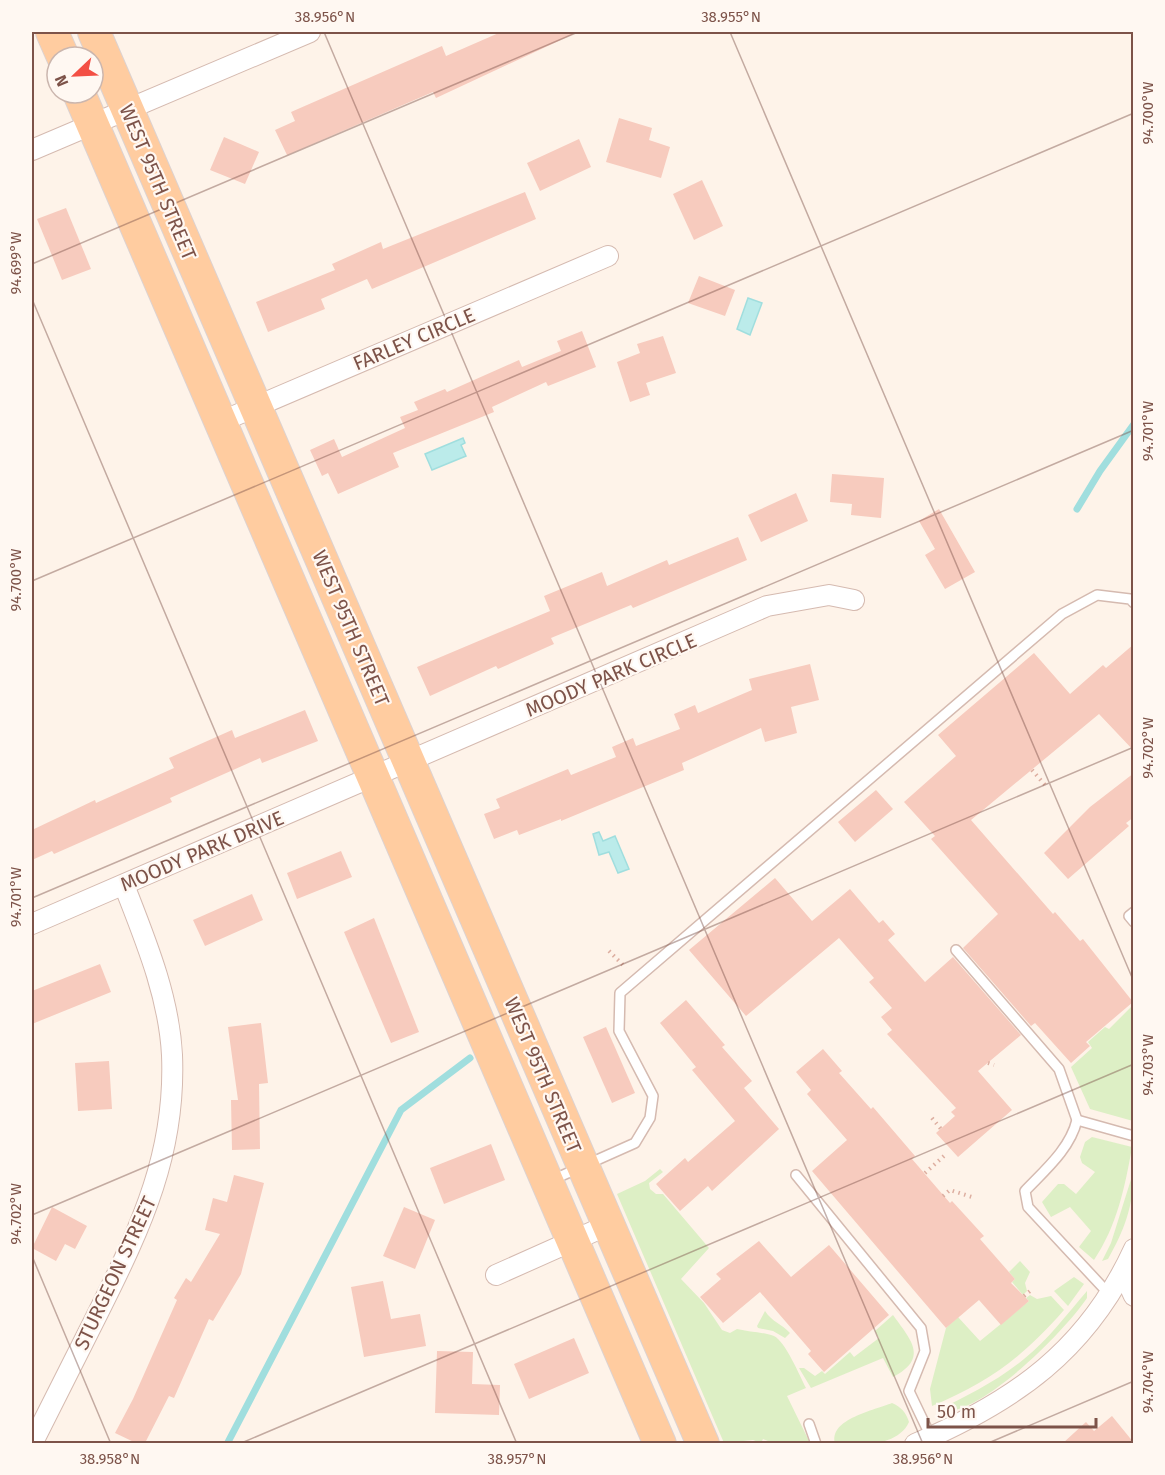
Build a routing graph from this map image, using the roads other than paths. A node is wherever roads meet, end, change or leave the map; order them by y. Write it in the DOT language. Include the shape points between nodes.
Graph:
graph roads {
  1 [pos="93,32"];
  2 [pos="310,32"];
  3 [pos="84,105"];
  4 [pos="127,110"];
  5 [pos="92,125"];
  6 [pos="32,150"];
  7 [pos="608,256"];
  8 [pos="255,406"];
  9 [pos="220,422"];
  10 [pos="854,600"];
  11 [pos="1134,603"];
  12 [pos="409,763"];
  13 [pos="374,778"];
  14 [pos="124,885"];
  15 [pos="1134,912"];
  16 [pos="1134,922"];
  17 [pos="32,924"];
  18 [pos="956,950"];
  19 [pos="493,958"];
  20 [pos="458,974"];
  21 [pos="1077,1120"];
  22 [pos="1134,1136"];
  23 [pos="583,1166"];
  24 [pos="796,1175"];
  25 [pos="547,1182"];
  26 [pos="608,1225"];
  27 [pos="572,1241"];
  28 [pos="1134,1249"];
  29 [pos="1123,1272"];
  30 [pos="496,1275"];
  31 [pos="1109,1294"];
  32 [pos="1134,1296"];
  33 [pos="809,1424"];
  34 [pos="34,1435"];
  35 [pos="923,1440"];
  36 [pos="660,1443"];
  37 [pos="703,1443"];
  38 [pos="816,1443"];
  1 -- 4 [label="main road, WEST 95TH STREET"];
  2 -- 4 [label="street"];
  3 -- 5 [label="main road, WEST 95TH STREET"];
  4 -- 5 [label="street"];
  4 -- 8 [label="main road, WEST 95TH STREET"];
  5 -- 6 [label="street"];
  5 -- 9 [label="main road, WEST 95TH STREET"];
  7 -- 8 [label="street, FARLEY CIRCLE"];
  8 -- 9 [label="street, FARLEY CIRCLE"];
  8 -- 12 [label="main road, WEST 95TH STREET"];
  9 -- 13 [label="main road, WEST 95TH STREET"];
  10 -- 12 [label="street, MOODY PARK CIRCLE" via="829,595 767,606"];
  11 -- 23 [label="lane" via="1130,599 1096,595 1062,614 620,993 619,1032 653,1096 651,1118 635,1143"];
  12 -- 13 [label="street, MOODY PARK CIRCLE"];
  12 -- 19 [label="main road, WEST 95TH STREET"];
  13 -- 14 [label="street, MOODY PARK DRIVE"];
  13 -- 20 [label="main road, WEST 95TH STREET"];
  14 -- 17 [label="street, MOODY PARK DRIVE"];
  14 -- 34 [label="street, STURGEON STREET" via="155,968 166,1012 172,1054 170,1124 145,1216"];
  15 -- 16 [label="lane" via="1129,916"];
  18 -- 21 [label="lane" via="1059,1069"];
  19 -- 20 [label="main road"];
  19 -- 23 [label="main road, WEST 95TH STREET"];
  20 -- 25 [label="main road, WEST 95TH STREET"];
  21 -- 22 [label="lane"];
  21 -- 31 [label="lane" via="1074,1132 1054,1161 1025,1191 1028,1207"];
  23 -- 25 [label="lane"];
  23 -- 26 [label="main road, WEST 95TH STREET"];
  24 -- 35 [label="lane" via="921,1328 925,1351 909,1391"];
  25 -- 27 [label="main road, WEST 95TH STREET"];
  26 -- 27 [label="street"];
  26 -- 37 [label="main road, WEST 95TH STREET"];
  27 -- 30 [label="street"];
  27 -- 36 [label="main road, WEST 95TH STREET"];
  28 -- 29 [label="street"];
  29 -- 31 [label="street"];
  29 -- 32 [label="street"];
  31 -- 35 [label="street" via="1040,1375 989,1409"];
  33 -- 38 [label="lane"];
}
